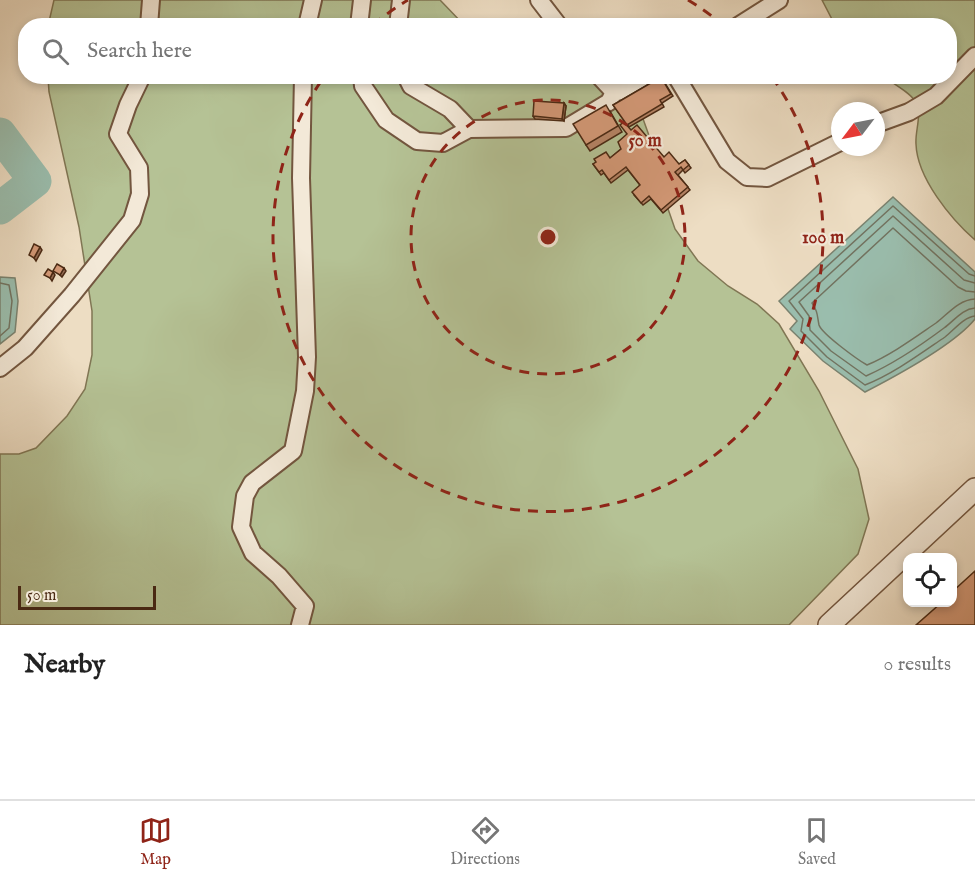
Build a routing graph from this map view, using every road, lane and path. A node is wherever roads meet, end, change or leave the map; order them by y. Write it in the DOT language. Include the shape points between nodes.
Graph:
graph roads {
  1 [pos="151,0"];
  2 [pos="313,0"];
  3 [pos="363,0"];
  4 [pos="401,0"];
  5 [pos="539,0"];
  6 [pos="779,0"];
  7 [pos="150,18"];
  8 [pos="310,18"];
  9 [pos="360,18"];
  10 [pos="399,18"];
  11 [pos="553,18"];
  12 [pos="751,18"];
  13 [pos="975,56"];
  14 [pos="957,74"];
  15 [pos="138,84"];
  16 [pos="303,84"];
  17 [pos="363,84"];
  18 [pos="410,84"];
  19 [pos="606,84"];
  20 [pos="642,84"];
  21 [pos="681,84"];
  22 [pos="948,84"];
  23 [pos="614,92"];
  24 [pos="885,121"];
  25 [pos="469,129"];
  26 [pos="831,146"];
  27 [pos="0,368"];
  28 [pos="975,489"];
  29 [pos="300,625"];
  30 [pos="829,625"];
  1 -- 7 [label="street"];
  2 -- 8 [label="street"];
  3 -- 9 [label="street"];
  4 -- 10 [label="street"];
  5 -- 11 [label="street"];
  6 -- 12 [label="street"];
  13 -- 14 [label="street"];
  15 -- 27 [label="street" via="118,134 139,168 140,194 132,220 25,348"];
  16 -- 29 [label="street" via="305,391 293,452 252,483 245,496 241,527 253,553 304,606"];
  17 -- 25 [label="street" via="386,120 417,141 443,143"];
  18 -- 25 [label="street" via="450,109"];
  19 -- 23 [label="street"];
  20 -- 23 [label="street" via="628,92"];
  21 -- 26 [label="street" via="727,161 747,177 767,178"];
  22 -- 24 [label="street" via="909,112"];
  23 -- 25 [label="street" via="609,102 566,128"];
  28 -- 30 [label="street"];
}
